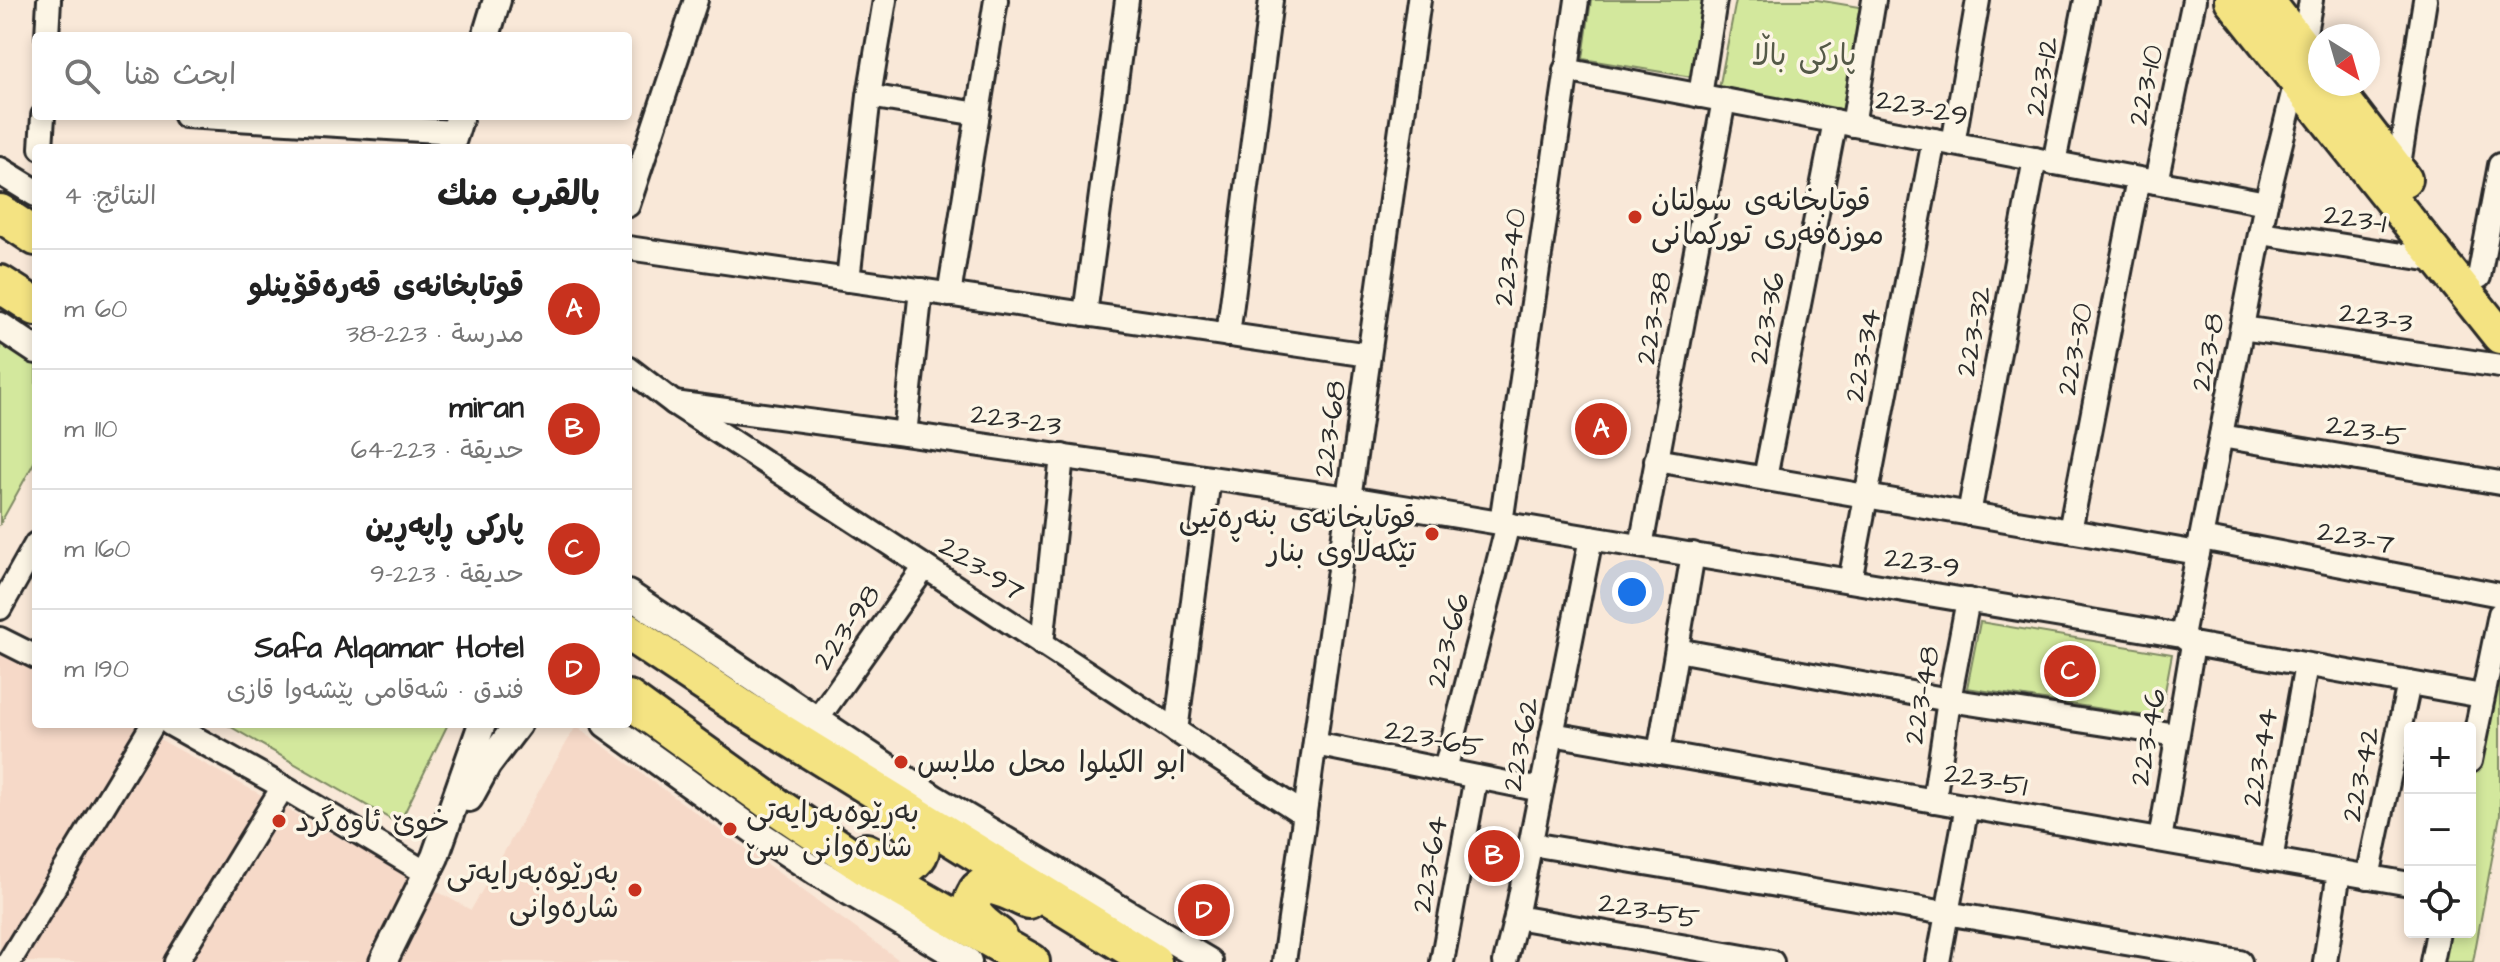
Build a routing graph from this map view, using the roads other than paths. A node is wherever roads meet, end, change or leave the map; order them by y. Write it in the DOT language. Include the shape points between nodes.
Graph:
graph roads {
  1 [pos="49,0"];
  2 [pos="497,0"];
  3 [pos="696,0"];
  4 [pos="885,0"];
  5 [pos="996,0"];
  6 [pos="1127,0"];
  7 [pos="1271,0"];
  8 [pos="1419,0"];
  9 [pos="1577,0"];
  10 [pos="1715,0"];
  11 [pos="1874,0"];
  12 [pos="1978,0"];
  13 [pos="2086,0"];
  14 [pos="2194,0"];
  15 [pos="2232,0"];
  16 [pos="2266,0"];
  17 [pos="2311,0"];
  18 [pos="2425,0"];
  19 [pos="47,32"];
  20 [pos="487,32"];
  21 [pos="2306,66"];
  22 [pos="1565,70"];
  23 [pos="869,96"];
  24 [pos="1700,96"];
  25 [pos="2340,96"];
  26 [pos="1724,100"];
  27 [pos="978,114"];
  28 [pos="43,120"];
  29 [pos="252,120"];
  30 [pos="1844,123"];
  31 [pos="455,132"];
  32 [pos="1944,142"];
  33 [pos="41,144"];
  34 [pos="2044,161"];
  35 [pos="2500,165"];
  36 [pos="0,171"];
  37 [pos="2398,171"];
  38 [pos="2147,180"];
  39 [pos="32,191"];
  40 [pos="632,193"];
  41 [pos="2266,203"];
  42 [pos="0,213"];
  43 [pos="2261,233"];
  44 [pos="32,234"];
  45 [pos="632,249"];
  46 [pos="2440,261"];
  47 [pos="848,280"];
  48 [pos="0,284"];
  49 [pos="2490,286"];
  50 [pos="921,290"];
  51 [pos="949,295"];
  52 [pos="32,304"];
  53 [pos="1085,314"];
  54 [pos="0,326"];
  55 [pos="2242,328"];
  56 [pos="1228,335"];
  57 [pos="2500,336"];
  58 [pos="32,347"];
  59 [pos="1369,355"];
  60 [pos="2500,366"];
  61 [pos="632,371"];
  62 [pos="674,403"];
  63 [pos="905,434"];
  64 [pos="2221,436"];
  65 [pos="1062,456"];
  66 [pos="1656,460"];
  67 [pos="1209,478"];
  68 [pos="1765,478"];
  69 [pos="2500,483"];
  70 [pos="1865,497"];
  71 [pos="1349,498"];
  72 [pos="1969,514"];
  73 [pos="1505,524"];
  74 [pos="2070,531"];
  75 [pos="1591,538"];
  76 [pos="1641,546"];
  77 [pos="2199,546"];
  78 [pos="32,551"];
  79 [pos="1693,554"];
  80 [pos="925,567"];
  81 [pos="1850,581"];
  82 [pos="2500,595"];
  83 [pos="632,597"];
  84 [pos="1968,600"];
  85 [pos="0,608"];
  86 [pos="2500,614"];
  87 [pos="632,635"];
  88 [pos="0,639"];
  89 [pos="2187,640"];
  90 [pos="1042,644"];
  91 [pos="1677,650"];
  92 [pos="32,655"];
  93 [pos="2306,665"];
  94 [pos="2409,683"];
  95 [pos="2482,696"];
  96 [pos="1949,700"];
  97 [pos="632,702"];
  98 [pos="816,721"];
  99 [pos="151,728"];
  100 [pos="177,728"];
  101 [pos="481,728"];
  102 [pos="515,728"];
  103 [pos="612,728"];
  104 [pos="2476,728"];
  105 [pos="1176,731"];
  106 [pos="1552,734"];
  107 [pos="2177,735"];
  108 [pos="1315,744"];
  109 [pos="1659,753"];
  110 [pos="841,770"];
  111 [pos="1445,770"];
  112 [pos="1476,777"];
  113 [pos="283,787"];
  114 [pos="1541,790"];
  115 [pos="1934,801"];
  116 [pos="1967,806"];
  117 [pos="779,808"];
  118 [pos="1305,815"];
  119 [pos="2160,840"];
  120 [pos="1531,844"];
  121 [pos="2271,860"];
  122 [pos="432,866"];
  123 [pos="2339,872"];
  124 [pos="2368,877"];
  125 [pos="2404,883"];
  126 [pos="1947,913"];
  127 [pos="1516,917"];
  128 [pos="1100,930"];
  129 [pos="2437,938"];
  130 [pos="9,962"];
  131 [pos="176,962"];
  132 [pos="383,962"];
  133 [pos="968,962"];
  134 [pos="1032,962"];
  135 [pos="1153,962"];
  136 [pos="1209,962"];
  137 [pos="1284,962"];
  138 [pos="1442,962"];
  139 [pos="1505,962"];
  140 [pos="1772,962"];
  141 [pos="1938,962"];
  142 [pos="2240,962"];
  143 [pos="2325,962"];
  144 [pos="2432,962"];
  1 -- 19 [label="street"];
  2 -- 20 [label="street"];
  3 -- 40 [label="street"];
  4 -- 23 [label="street"];
  5 -- 27 [label="street"];
  6 -- 53 [label="street"];
  7 -- 56 [label="street"];
  8 -- 59 [label="street, 223-68"];
  9 -- 22 [label="street, 223-40"];
  10 -- 24 [label="street"];
  11 -- 30 [label="street, 223-36"];
  12 -- 32 [label="street, 223-34"];
  13 -- 34 [label="street, 223-12"];
  14 -- 38 [label="street, 223-10"];
  15 -- 21 [label="main road"];
  16 -- 21 [label="main road"];
  17 -- 21 [label="street, 223-8"];
  18 -- 37 [label="street"];
  21 -- 41 [label="street, 223-8"];
  21 -- 46 [label="main road"];
  22 -- 24 [label="street, 223-29"];
  22 -- 73 [label="street, 223-40"];
  23 -- 27 [label="street"];
  23 -- 47 [label="street"];
  24 -- 26 [label="street, 223-29"];
  25 -- 37 [label="main road"];
  26 -- 30 [label="street, 223-29"];
  26 -- 66 [label="street, 223-38"];
  27 -- 51 [label="street"];
  28 -- 33 [label="street"];
  29 -- 31 [label="street"];
  30 -- 32 [label="street, 223-29"];
  30 -- 68 [label="street, 223-36"];
  32 -- 34 [label="street, 223-29"];
  32 -- 70 [label="street, 223-34"];
  34 -- 38 [label="street, 223-29"];
  34 -- 72 [label="street, 223-32"];
  35 -- 49 [label="street"];
  36 -- 39 [label="street"];
  37 -- 49 [label="main road"];
  38 -- 41 [label="street, 223-29"];
  38 -- 74 [label="street, 223-30"];
  41 -- 43 [label="street, 223-8"];
  42 -- 44 [label="highway"];
  43 -- 46 [label="street, 223-1"];
  43 -- 55 [label="street, 223-8"];
  45 -- 47 [label="street"];
  46 -- 57 [label="main road"];
  47 -- 50 [label="street"];
  48 -- 52 [label="highway"];
  50 -- 51 [label="street"];
  50 -- 63 [label="street"];
  51 -- 53 [label="street"];
  53 -- 56 [label="street"];
  54 -- 58 [label="street"];
  55 -- 60 [label="street, 223-3"];
  55 -- 64 [label="street, 223-8"];
  56 -- 59 [label="street"];
  59 -- 71 [label="street, 223-68"];
  61 -- 62 [label="street, 223-97"];
  62 -- 63 [label="street, 223-23"];
  62 -- 80 [label="street, 223-97"];
  63 -- 65 [label="street, 223-23"];
  64 -- 69 [label="street, 223-5"];
  64 -- 77 [label="street, 223-8"];
  65 -- 67 [label="street, 223-23"];
  65 -- 90 [label="street"];
  66 -- 68 [label="street, 223-7"];
  66 -- 76 [label="street, 223-38"];
  67 -- 71 [label="street, 223-23"];
  67 -- 105 [label="street"];
  68 -- 70 [label="street, 223-7"];
  70 -- 72 [label="street, 223-7"];
  70 -- 81 [label="street, 223-34"];
  71 -- 73 [label="street, 223-9"];
  71 -- 108 [label="street, 223-68"];
  72 -- 74 [label="street, 223-7"];
  73 -- 75 [label="street, 223-9"];
  73 -- 111 [label="street, 223-66"];
  74 -- 77 [label="street, 223-7"];
  75 -- 76 [label="street, 223-9"];
  75 -- 106 [label="street, 223-62"];
  76 -- 79 [label="street, 223-9"];
  77 -- 82 [label="street, 223-7"];
  77 -- 89 [label="street, 223-8"];
  78 -- 85 [label="street"];
  79 -- 81 [label="street, 223-9"];
  79 -- 91 [label="street"];
  80 -- 90 [label="street, 223-97"];
  80 -- 98 [label="street, 223-98"];
  81 -- 84 [label="street, 223-9"];
  83 -- 98 [label="street"];
  84 -- 89 [label="street, 223-9"];
  84 -- 96 [label="street, 223-48"];
  86 -- 95 [label="street"];
  87 -- 110 [label="highway"];
  88 -- 92 [label="street"];
  89 -- 93 [label="street, 223-9"];
  89 -- 107 [label="street, 223-46"];
  90 -- 105 [label="street, 223-97"];
  91 -- 96 [label="street"];
  91 -- 109 [label="street"];
  93 -- 94 [label="street, 223-9"];
  93 -- 121 [label="street, 223-44"];
  94 -- 95 [label="street, 223-9"];
  94 -- 124 [label="street, 223-42"];
  95 -- 104 [label="street"];
  96 -- 107 [label="street"];
  96 -- 115 [label="street, 223-48"];
  97 -- 117 [label="highway"];
  98 -- 136 [label="street" via="935,799"];
  99 -- 130 [label="street"];
  100 -- 113 [label="street"];
  101 -- 122 [label="street"];
  102 -- 122 [label="street" via="487,765"];
  103 -- 133 [label="street" via="762,836"];
  105 -- 118 [label="street, 223-97"];
  106 -- 109 [label="street, 223-51"];
  106 -- 114 [label="street, 223-62"];
  107 -- 119 [label="street, 223-46"];
  108 -- 111 [label="street, 223-65"];
  108 -- 118 [label="street, 223-68"];
  109 -- 115 [label="street, 223-51"];
  110 -- 117 [label="highway" via="915,831 922,848 913,863 891,864"];
  110 -- 128 [label="highway"];
  111 -- 112 [label="street, 223-65"];
  112 -- 114 [label="street, 223-65"];
  112 -- 138 [label="street, 223-64"];
  113 -- 122 [label="street"];
  113 -- 131 [label="street"];
  114 -- 120 [label="street, 223-62"];
  115 -- 116 [label="street, 223-51"];
  116 -- 119 [label="street, 223-51"];
  116 -- 126 [label="street"];
  117 -- 134 [label="highway" via="878,875"];
  118 -- 137 [label="street, 223-68"];
  119 -- 121 [label="street, 223-51"];
  120 -- 126 [label="street"];
  120 -- 127 [label="street, 223-62"];
  121 -- 123 [label="street, 223-51"];
  122 -- 132 [label="street"];
  123 -- 124 [label="street, 223-51"];
  123 -- 143 [label="street"];
  124 -- 125 [label="street, 223-51"];
  126 -- 141 [label="street"];
  126 -- 142 [label="street"];
  127 -- 139 [label="street, 223-62"];
  127 -- 140 [label="street, 223-55"];
  128 -- 134 [label="highway" via="1005,891 978,889 972,906 976,918"];
  128 -- 135 [label="highway"];
  129 -- 144 [label="street"];
}
